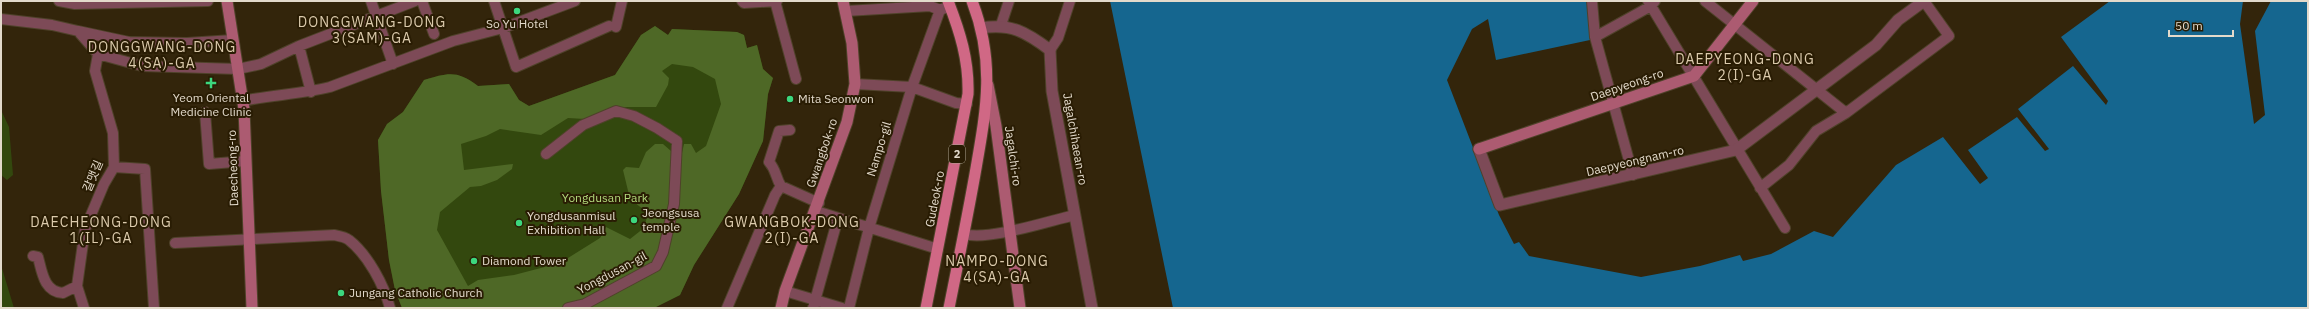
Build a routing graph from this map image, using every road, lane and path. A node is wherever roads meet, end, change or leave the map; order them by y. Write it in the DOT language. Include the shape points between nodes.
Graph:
graph roads {
  1 [pos="59,1"];
  2 [pos="208,1"];
  3 [pos="227,1"];
  4 [pos="371,1"];
  5 [pos="415,1"];
  6 [pos="422,1"];
  7 [pos="494,1"];
  8 [pos="574,1"];
  9 [pos="622,1"];
  10 [pos="742,1"];
  11 [pos="776,1"];
  12 [pos="972,1"];
  13 [pos="1009,1"];
  14 [pos="1070,1"];
  15 [pos="1592,1"];
  16 [pos="1705,1"];
  17 [pos="1753,1"];
  18 [pos="1924,1"];
  19 [pos="75,2"];
  20 [pos="1651,2"];
  21 [pos="902,4"];
  22 [pos="845,6"];
  23 [pos="946,6"];
  24 [pos="376,16"];
  25 [pos="1,19"];
  26 [pos="1735,24"];
  27 [pos="1001,25"];
  28 [pos="503,28"];
  29 [pos="981,28"];
  30 [pos="78,32"];
  31 [pos="434,34"];
  32 [pos="1595,37"];
  33 [pos="233,40"];
  34 [pos="299,46"];
  35 [pos="1050,50"];
  36 [pos="98,54"];
  37 [pos="393,64"];
  38 [pos="238,69"];
  39 [pos="1694,76"];
  40 [pos="796,79"];
  41 [pos="855,84"];
  42 [pos="988,84"];
  43 [pos="912,86"];
  44 [pos="1818,91"];
  45 [pos="311,92"];
  46 [pos="242,101"];
  47 [pos="967,104"];
  48 [pos="1613,104"];
  49 [pos="205,112"];
  50 [pos="1846,113"];
  51 [pos="790,130"];
  52 [pos="1478,149"];
  53 [pos="1736,150"];
  54 [pos="546,154"];
  55 [pos="246,161"];
  56 [pos="114,167"];
  57 [pos="1633,175"];
  58 [pos="782,186"];
  59 [pos="1760,188"];
  60 [pos="817,207"];
  61 [pos="1075,215"];
  62 [pos="838,218"];
  63 [pos="869,228"];
  64 [pos="1785,228"];
  65 [pos="1009,230"];
  66 [pos="964,234"];
  67 [pos="249,239"];
  68 [pos="175,243"];
  69 [pos="938,249"];
  70 [pos="33,256"];
  71 [pos="77,286"];
  72 [pos="785,291"];
  73 [pos="814,304"];
  74 [pos="84,308"];
  75 [pos="154,308"];
  76 [pos="252,308"];
  77 [pos="390,308"];
  78 [pos="568,308"];
  79 [pos="727,308"];
  80 [pos="781,308"];
  81 [pos="842,308"];
  82 [pos="850,308"];
  83 [pos="926,308"];
  84 [pos="949,308"];
  85 [pos="1020,308"];
  86 [pos="1092,308"];
  1 -- 19 [label="street"];
  2 -- 19 [label="street"];
  3 -- 33 [label="main road, Daecheong-ro"];
  4 -- 24 [label="street"];
  5 -- 24 [label="street"];
  6 -- 31 [label="street"];
  7 -- 28 [label="street"];
  8 -- 28 [label="street"];
  9 -- 28 [label="street" via="612,26 516,67"];
  10 -- 11 [label="street"];
  11 -- 40 [label="street"];
  12 -- 29 [label="main road, 2"];
  13 -- 27 [label="street"];
  14 -- 35 [label="street" via="1058,38"];
  15 -- 32 [label="street"];
  16 -- 26 [label="street"];
  17 -- 26 [label="main road"];
  18 -- 44 [label="street, Daepyeongnam-ro" via="1898,20 1876,45"];
  18 -- 50 [label="street" via="1949,36"];
  20 -- 32 [label="street"];
  20 -- 39 [label="street"];
  21 -- 22 [label="street"];
  21 -- 23 [label="street"];
  22 -- 41 [label="main road, Gwangbok-ro" via="852,43"];
  23 -- 43 [label="street, Nampo-gil"];
  23 -- 47 [label="main road, Gudeok-ro / 2" via="967,59"];
  24 -- 34 [label="street"];
  24 -- 37 [label="street"];
  25 -- 30 [label="street" via="52,25"];
  26 -- 39 [label="main road"];
  26 -- 44 [label="street"];
  27 -- 29 [label="street"];
  27 -- 35 [label="street" via="1028,34"];
  28 -- 37 [label="street" via="452,41"];
  29 -- 42 [label="main road, 2"];
  30 -- 33 [label="street" via="129,42 187,43"];
  30 -- 36 [label="street"];
  32 -- 48 [label="street"];
  33 -- 38 [label="main road, Daecheong-ro"];
  34 -- 38 [label="street" via="261,64"];
  34 -- 45 [label="street"];
  35 -- 61 [label="street, Jagalchihaean-ro" via="1052,91"];
  36 -- 38 [label="street" via="142,66"];
  36 -- 56 [label="street, 갈맷길" via="95,71 113,133"];
  37 -- 45 [label="street" via="330,88"];
  38 -- 46 [label="main road, Daecheong-ro"];
  39 -- 48 [label="main road, Daepyeong-ro"];
  39 -- 53 [label="street"];
  41 -- 43 [label="street"];
  41 -- 60 [label="main road, Gwangbok-ro" via="847,122"];
  42 -- 65 [label="main road, Jagalchi-ro"];
  42 -- 66 [label="main road, 2" via="986,112"];
  43 -- 47 [label="street" via="956,103"];
  43 -- 63 [label="street, Nampo-gil"];
  44 -- 50 [label="street"];
  44 -- 53 [label="street, Daepyeongnam-ro"];
  45 -- 46 [label="street"];
  46 -- 55 [label="main road, Daecheong-ro"];
  47 -- 69 [label="main road, Gudeok-ro / 2"];
  48 -- 52 [label="main road, Daepyeong-ro"];
  48 -- 57 [label="street"];
  49 -- 55 [label="street" via="209,164"];
  50 -- 59 [label="street" via="1816,131 1789,165"];
  51 -- 58 [label="street" via="778,131 769,162"];
  52 -- 57 [label="street, Daepyeongnam-ro" via="1500,205"];
  53 -- 57 [label="street, Daepyeongnam-ro"];
  53 -- 59 [label="street"];
  54 -- 78 [label="street, Yongdusan-gil" via="583,125 616,111 634,116 677,141 674,204 663,252 656,266 585,304"];
  55 -- 67 [label="main road, Daecheong-ro"];
  56 -- 71 [label="street, 갈맷길" via="85,229"];
  56 -- 75 [label="street" via="145,169"];
  58 -- 60 [label="street"];
  58 -- 79 [label="street" via="775,195"];
  59 -- 64 [label="street"];
  60 -- 62 [label="street"];
  60 -- 72 [label="main road, Gwangbok-ro"];
  61 -- 65 [label="street"];
  61 -- 86 [label="street, Jagalchihaean-ro"];
  62 -- 63 [label="street"];
  62 -- 73 [label="street"];
  63 -- 69 [label="street"];
  63 -- 82 [label="street, Nampo-gil"];
  65 -- 66 [label="street" via="999,234 972,237"];
  65 -- 85 [label="main road, Jagalchi-ro"];
  66 -- 84 [label="main road, 2"];
  67 -- 68 [label="street"];
  67 -- 76 [label="main road, Daecheong-ro"];
  67 -- 77 [label="street" via="334,235 348,239 362,252 386,294"];
  69 -- 83 [label="main road, Gudeok-ro / 2"];
  70 -- 71 [label="street" via="38,257 51,290 63,293"];
  71 -- 74 [label="street, 갈맷길"];
  72 -- 73 [label="street"];
  72 -- 80 [label="main road, Gwangbok-ro"];
  73 -- 81 [label="street"];
}
